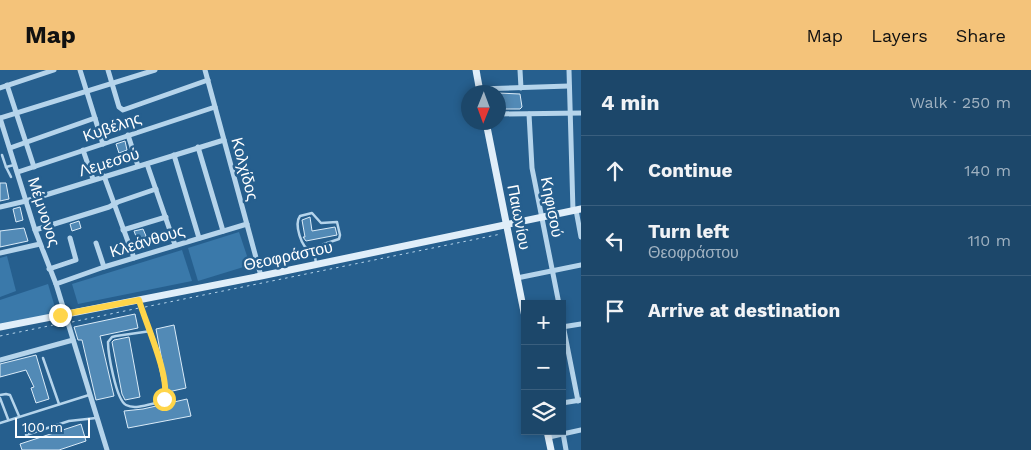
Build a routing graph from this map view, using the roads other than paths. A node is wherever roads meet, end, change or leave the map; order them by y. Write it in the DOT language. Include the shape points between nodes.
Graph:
graph roads {
  1 [pos="32,70"];
  2 [pos="54,70"];
  3 [pos="80,70"];
  4 [pos="108,70"];
  5 [pos="155,70"];
  6 [pos="205,70"];
  7 [pos="476,70"];
  8 [pos="520,70"];
  9 [pos="569,70"];
  10 [pos="34,76"];
  11 [pos="208,80"];
  12 [pos="112,83"];
  13 [pos="7,85"];
  14 [pos="479,85"];
  15 [pos="569,86"];
  16 [pos="0,88"];
  17 [pos="521,88"];
  18 [pos="506,89"];
  19 [pos="87,91"];
  20 [pos="215,108"];
  21 [pos="16,113"];
  22 [pos="570,113"];
  23 [pos="581,113"];
  24 [pos="506,114"];
  25 [pos="529,114"];
  26 [pos="0,118"];
  27 [pos="95,118"];
  28 [pos="488,130"];
  29 [pos="128,135"];
  30 [pos="224,140"];
  31 [pos="26,142"];
  32 [pos="103,144"];
  33 [pos="198,147"];
  34 [pos="10,148"];
  35 [pos="83,150"];
  36 [pos="2,155"];
  37 [pos="174,155"];
  38 [pos="147,164"];
  39 [pos="15,165"];
  40 [pos="138,166"];
  41 [pos="6,167"];
  42 [pos="34,167"];
  43 [pos="18,172"];
  44 [pos="104,176"];
  45 [pos="11,177"];
  46 [pos="92,179"];
  47 [pos="156,189"];
  48 [pos="26,201"];
  49 [pos="113,204"];
  50 [pos="0,207"];
  51 [pos="577,210"];
  52 [pos="166,217"];
  53 [pos="542,217"];
  54 [pos="247,224"];
  55 [pos="506,224"];
  56 [pos="35,230"];
  57 [pos="123,230"];
  58 [pos="223,230"];
  59 [pos="581,237"];
  60 [pos="70,238"];
  61 [pos="199,238"];
  62 [pos="96,243"];
  63 [pos="40,244"];
  64 [pos="174,245"];
  65 [pos="314,251"];
  66 [pos="0,253"];
  67 [pos="134,258"];
  68 [pos="316,264"];
  69 [pos="581,265"];
  70 [pos="104,267"];
  71 [pos="50,269"];
  72 [pos="552,271"];
  73 [pos="261,276"];
  74 [pos="517,278"];
  75 [pos="56,284"];
  76 [pos="139,300"];
  77 [pos="522,300"];
  78 [pos="558,300"];
  79 [pos="66,314"];
  80 [pos="566,324"];
  81 [pos="581,324"];
  82 [pos="0,327"];
  83 [pos="151,331"];
  84 [pos="566,337"];
  85 [pos="73,340"];
  86 [pos="43,358"];
  87 [pos="0,360"];
  88 [pos="90,394"];
  89 [pos="0,397"];
  90 [pos="580,400"];
  91 [pos="566,402"];
  92 [pos="59,404"];
  93 [pos="19,416"];
  94 [pos="97,417"];
  95 [pos="8,419"];
  96 [pos="0,423"];
  97 [pos="581,430"];
  98 [pos="566,433"];
  99 [pos="26,435"];
  100 [pos="548,435"];
  101 [pos="563,435"];
  102 [pos="107,450"];
  103 [pos="551,450"];
  104 [pos="566,450"];
  1 -- 10 [label="street"];
  2 -- 10 [label="street"];
  3 -- 19 [label="street"];
  4 -- 12 [label="street"];
  5 -- 12 [label="street"];
  6 -- 11 [label="street, Κολχίδος"];
  7 -- 14 [label="street"];
  8 -- 17 [label="street"];
  9 -- 15 [label="street"];
  10 -- 13 [label="street"];
  11 -- 12 [label="street" via="126,109 121,109"];
  11 -- 20 [label="street, Κολχίδος"];
  12 -- 19 [label="street"];
  13 -- 16 [label="street"];
  13 -- 21 [label="street"];
  15 -- 17 [label="street"];
  15 -- 22 [label="street"];
  17 -- 18 [label="street"];
  19 -- 21 [label="street"];
  19 -- 27 [label="street"];
  20 -- 29 [label="street, Κυβέλης"];
  20 -- 30 [label="street, Κολχίδος"];
  21 -- 26 [label="street"];
  21 -- 31 [label="street"];
  22 -- 23 [label="street"];
  22 -- 25 [label="street"];
  22 -- 51 [label="street"];
  24 -- 25 [label="street"];
  25 -- 53 [label="street, Κηφισού" via="531,161"];
  26 -- 34 [label="street, Μέμνονος"];
  27 -- 31 [label="street"];
  27 -- 32 [label="street"];
  28 -- 55 [label="street, Παιωνίου"];
  29 -- 32 [label="street, Κυβέλης"];
  29 -- 40 [label="street"];
  30 -- 33 [label="street, Λεμεσού"];
  30 -- 54 [label="street, Κολχίδος"];
  31 -- 34 [label="street"];
  31 -- 42 [label="street"];
  32 -- 35 [label="street, Κυβέλης"];
  33 -- 37 [label="street, Λεμεσού"];
  33 -- 58 [label="street"];
  34 -- 39 [label="street, Μέμνονος"];
  35 -- 42 [label="street, Κυβέλης"];
  35 -- 46 [label="street"];
  36 -- 41 [label="lane"];
  37 -- 38 [label="street, Λεμεσού"];
  37 -- 61 [label="street"];
  38 -- 40 [label="street, Λεμεσού"];
  38 -- 47 [label="street"];
  39 -- 41 [label="lane"];
  39 -- 43 [label="street, Μέμνονος"];
  40 -- 44 [label="street, Λεμεσού"];
  41 -- 45 [label="lane"];
  42 -- 43 [label="street, Κυβέλης"];
  43 -- 48 [label="street, Μέμνονος"];
  44 -- 46 [label="street, Λεμεσού"];
  44 -- 49 [label="street"];
  46 -- 48 [label="street, Λεμεσού"];
  47 -- 49 [label="street"];
  47 -- 52 [label="street"];
  48 -- 50 [label="street, Λεμεσού"];
  48 -- 56 [label="street, Μέμνονος"];
  49 -- 56 [label="street"];
  49 -- 57 [label="street"];
  51 -- 53 [label="street, Θεοφράστου"];
  51 -- 59 [label="street"];
  52 -- 57 [label="street"];
  52 -- 64 [label="street"];
  53 -- 55 [label="street, Θεοφράστου"];
  53 -- 72 [label="street, Κηφισού"];
  54 -- 58 [label="street, Κλεάνθους"];
  54 -- 73 [label="street, Κολχίδος"];
  55 -- 68 [label="street, Θεοφράστου"];
  55 -- 74 [label="street, Παιωνίου"];
  56 -- 63 [label="street, Μέμνονος"];
  57 -- 67 [label="street"];
  58 -- 61 [label="street, Κλεάνθους"];
  60 -- 71 [label="street" via="76,260"];
  61 -- 64 [label="street, Κλεάνθους"];
  62 -- 70 [label="street"];
  63 -- 66 [label="street"];
  63 -- 71 [label="street, Μέμνονος"];
  64 -- 67 [label="street, Κλεάνθους"];
  65 -- 65 [label="lane" via="304,247 298,224 298,218 310,213 322,223 337,222 340,235 339,239"];
  65 -- 68 [label="lane"];
  67 -- 70 [label="street, Κλεάνθους"];
  68 -- 73 [label="street, Θεοφράστου"];
  69 -- 72 [label="street"];
  70 -- 75 [label="street, Κλεάνθους"];
  71 -- 75 [label="street, Μέμνονος"];
  72 -- 74 [label="street"];
  72 -- 78 [label="street, Κηφισού"];
  73 -- 76 [label="street, Θεοφράστου"];
  74 -- 77 [label="street, Παιωνίου"];
  75 -- 79 [label="street, Μέμνονος"];
  76 -- 79 [label="street, Θεοφράστου"];
  76 -- 83 [label="lane"];
  79 -- 82 [label="street, Θεοφράστου"];
  79 -- 85 [label="street, Μέμνονος"];
  80 -- 81 [label="street"];
  83 -- 83 [label="lane" via="116,336 108,342 117,389 127,406 160,402 166,395"];
  84 -- 90 [label="street"];
  85 -- 87 [label="street"];
  85 -- 88 [label="street, Μέμνονος"];
  86 -- 92 [label="lane"];
  88 -- 92 [label="lane"];
  88 -- 94 [label="street, Μέμνονος"];
  89 -- 93 [label="lane" via="10,395"];
  89 -- 95 [label="lane"];
  90 -- 91 [label="street"];
  92 -- 93 [label="lane"];
  93 -- 95 [label="lane"];
  94 -- 99 [label="lane" via="69,421"];
  94 -- 102 [label="street, Μέμνονος"];
  95 -- 96 [label="lane"];
  97 -- 98 [label="street"];
  100 -- 103 [label="street"];
  101 -- 104 [label="street"];
}
